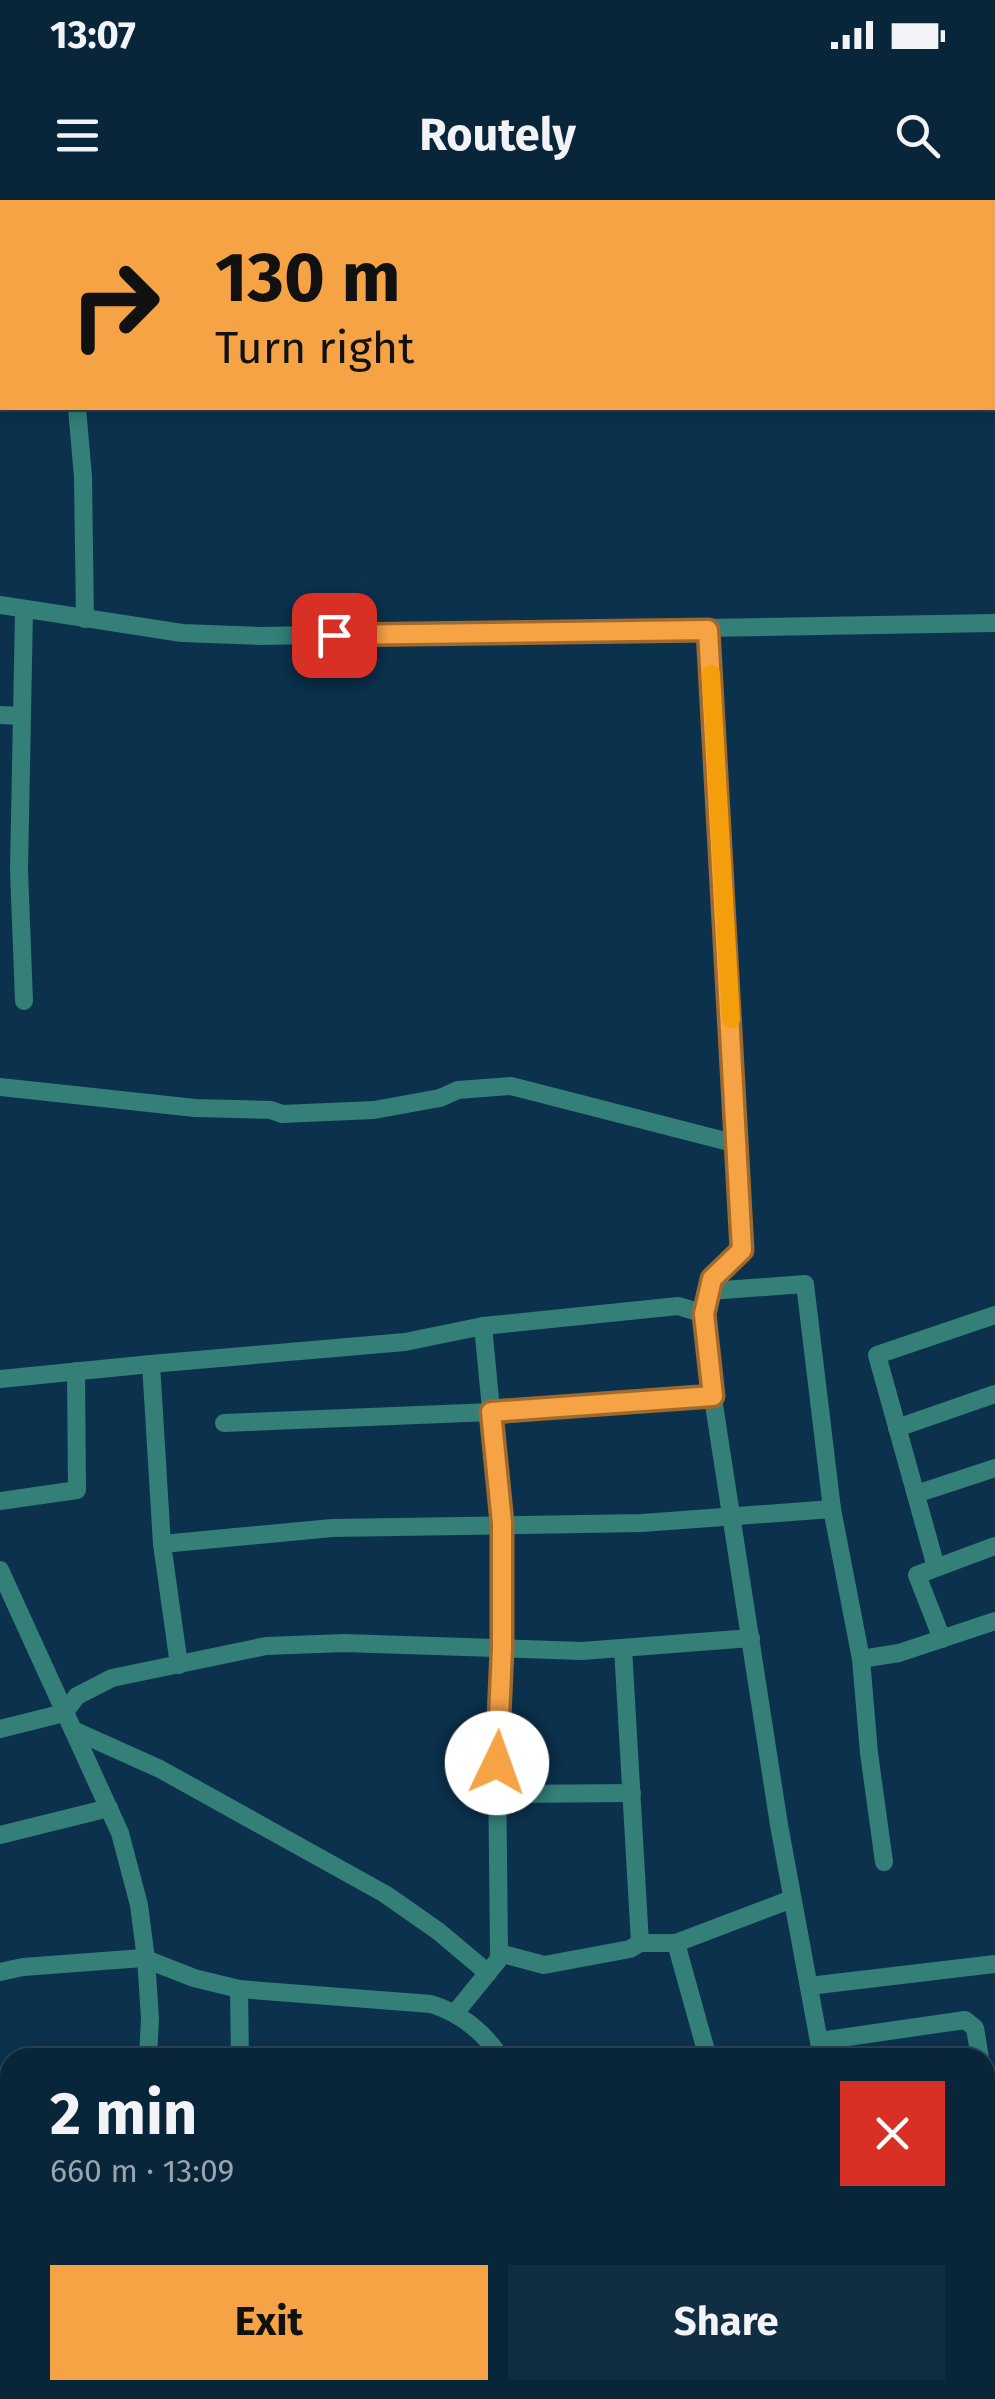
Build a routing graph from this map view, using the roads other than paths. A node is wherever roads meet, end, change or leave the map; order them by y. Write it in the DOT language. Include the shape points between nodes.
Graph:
graph roads {
  1 [pos="77,410"];
  2 [pos="0,605"];
  3 [pos="24,611"];
  4 [pos="85,619"];
  5 [pos="995,624"];
  6 [pos="708,630"];
  7 [pos="0,715"];
  8 [pos="21,716"];
  9 [pos="24,1001"];
  10 [pos="0,1087"];
  11 [pos="737,1144"];
  12 [pos="710,1291"];
  13 [pos="704,1314"];
  14 [pos="995,1314"];
  15 [pos="483,1326"];
  16 [pos="151,1364"];
  17 [pos="76,1371"];
  18 [pos="0,1379"];
  19 [pos="995,1394"];
  20 [pos="713,1396"];
  21 [pos="491,1412"];
  22 [pos="224,1422"];
  23 [pos="897,1428"];
  24 [pos="995,1468"];
  25 [pos="916,1494"];
  26 [pos="0,1501"];
  27 [pos="832,1509"];
  28 [pos="732,1514"];
  29 [pos="502,1523"];
  30 [pos="162,1544"];
  31 [pos="995,1546"];
  32 [pos="936,1567"];
  33 [pos="0,1570"];
  34 [pos="995,1620"];
  35 [pos="751,1638"];
  36 [pos="942,1638"];
  37 [pos="623,1648"];
  38 [pos="502,1649"];
  39 [pos="860,1659"];
  40 [pos="179,1665"];
  41 [pos="64,1712"];
  42 [pos="0,1729"];
  43 [pos="73,1730"];
  44 [pos="497,1794"];
  45 [pos="632,1794"];
  46 [pos="109,1808"];
  47 [pos="0,1835"];
  48 [pos="884,1862"];
  49 [pos="792,1899"];
  50 [pos="640,1943"];
  51 [pos="676,1943"];
  52 [pos="500,1953"];
  53 [pos="146,1959"];
  54 [pos="995,1964"];
  55 [pos="0,1972"];
  56 [pos="488,1973"];
  57 [pos="809,1986"];
  58 [pos="239,1989"];
  59 [pos="456,2012"];
  60 [pos="148,2048"];
  61 [pos="240,2048"];
  62 [pos="495,2048"];
  63 [pos="705,2048"];
  64 [pos="821,2048"];
  65 [pos="826,2048"];
  66 [pos="978,2048"];
  1 -- 4 [label="street"];
  2 -- 3 [label="street"];
  3 -- 4 [label="street"];
  3 -- 8 [label="street"];
  4 -- 6 [label="street" via="260,636"];
  5 -- 6 [label="street"];
  6 -- 11 [label="street"];
  7 -- 8 [label="street"];
  8 -- 9 [label="street"];
  10 -- 11 [label="street" via="282,1114 374,1110 458,1090 511,1086"];
  11 -- 12 [label="street" via="742,1250 712,1279"];
  12 -- 13 [label="street"];
  12 -- 27 [label="street" via="805,1284"];
  13 -- 15 [label="street" via="678,1306"];
  13 -- 20 [label="street"];
  14 -- 23 [label="street" via="877,1356"];
  15 -- 16 [label="street" via="406,1342"];
  15 -- 21 [label="street"];
  16 -- 17 [label="street"];
  16 -- 30 [label="street"];
  17 -- 18 [label="street"];
  17 -- 26 [label="street" via="77,1490"];
  19 -- 23 [label="street"];
  20 -- 21 [label="street"];
  20 -- 28 [label="street"];
  21 -- 22 [label="street"];
  21 -- 29 [label="street"];
  23 -- 25 [label="street"];
  24 -- 25 [label="street"];
  25 -- 32 [label="street"];
  27 -- 28 [label="street"];
  27 -- 39 [label="street"];
  28 -- 29 [label="street" via="642,1523"];
  28 -- 35 [label="street"];
  29 -- 30 [label="street" via="332,1528"];
  29 -- 38 [label="street"];
  30 -- 40 [label="street"];
  31 -- 32 [label="street"];
  32 -- 36 [label="street" via="917,1575"];
  33 -- 41 [label="street"];
  34 -- 36 [label="street"];
  35 -- 37 [label="street"];
  35 -- 49 [label="street"];
  36 -- 39 [label="street"];
  37 -- 38 [label="street"];
  37 -- 45 [label="street"];
  38 -- 40 [label="street" via="266,1646"];
  38 -- 44 [label="street"];
  39 -- 48 [label="street"];
  40 -- 41 [label="street" via="112,1678 77,1696"];
  41 -- 42 [label="street"];
  41 -- 43 [label="street"];
  43 -- 46 [label="street"];
  43 -- 56 [label="street" via="160,1769 385,1894"];
  44 -- 45 [label="street"];
  44 -- 52 [label="street"];
  45 -- 50 [label="street"];
  46 -- 47 [label="street"];
  46 -- 53 [label="street" via="139,1905"];
  49 -- 51 [label="street"];
  49 -- 57 [label="street"];
  50 -- 51 [label="street"];
  50 -- 52 [label="street" via="544,1965"];
  51 -- 63 [label="street"];
  52 -- 56 [label="street"];
  53 -- 55 [label="street"];
  53 -- 58 [label="street"];
  53 -- 60 [label="street"];
  54 -- 57 [label="street"];
  56 -- 59 [label="street"];
  57 -- 64 [label="street"];
  58 -- 59 [label="street" via="431,2004"];
  58 -- 61 [label="street"];
  59 -- 62 [label="street"];
  65 -- 66 [label="street" via="965,2020 975,2028"];
}
